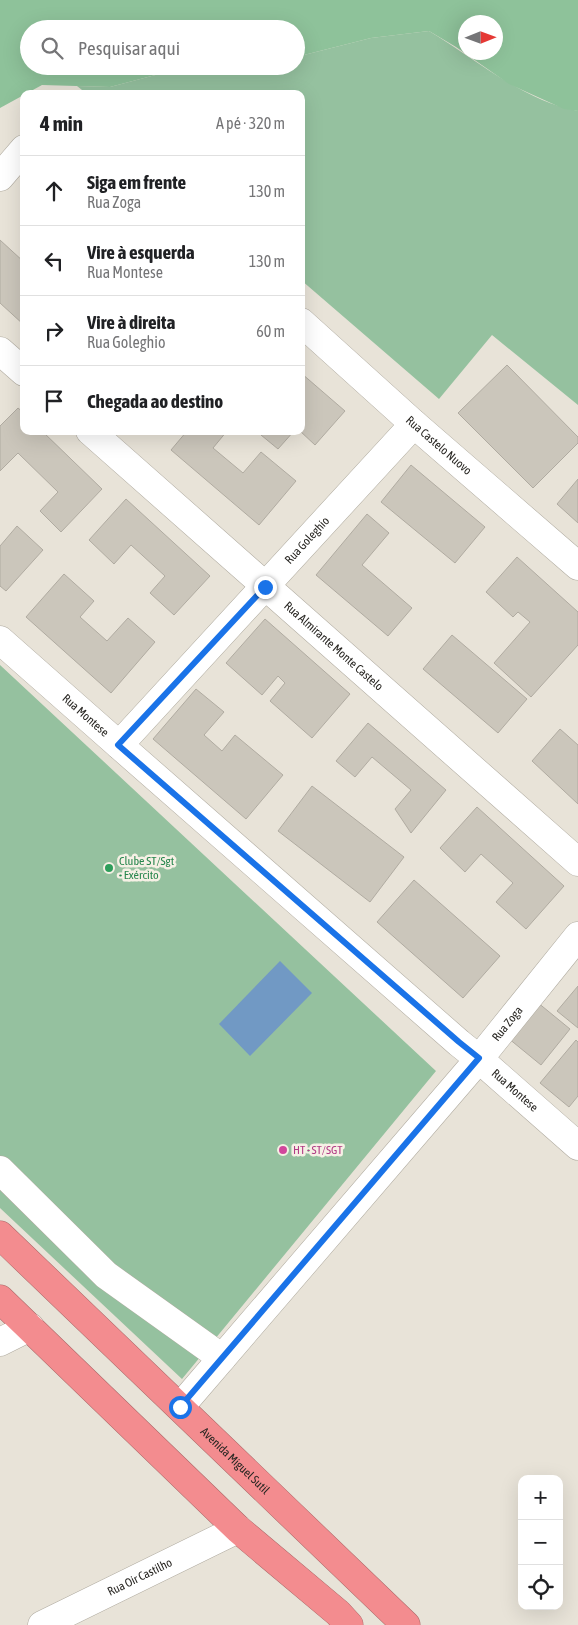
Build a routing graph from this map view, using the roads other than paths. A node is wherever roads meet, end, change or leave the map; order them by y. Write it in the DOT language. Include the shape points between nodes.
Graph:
graph roads {
  1 [pos="20,154"];
  2 [pos="0,176"];
  3 [pos="305,326"];
  4 [pos="0,351"];
  5 [pos="20,368"];
  6 [pos="414,424"];
  7 [pos="94,435"];
  8 [pos="578,566"];
  9 [pos="265,587"];
  10 [pos="0,640"];
  11 [pos="118,745"];
  12 [pos="578,862"];
  13 [pos="578,936"];
  14 [pos="479,1058"];
  15 [pos="578,1146"];
  16 [pos="0,1170"];
  17 [pos="0,1235"];
  18 [pos="0,1299"];
  19 [pos="30,1327"];
  20 [pos="0,1342"];
  21 [pos="222,1358"];
  22 [pos="180,1407"];
  23 [pos="238,1529"];
  24 [pos="42,1625"];
  25 [pos="349,1625"];
  26 [pos="406,1625"];
  1 -- 2 [label="street"];
  3 -- 6 [label="street, Rua Castelo Nuovo"];
  4 -- 5 [label="street"];
  6 -- 8 [label="street, Rua Castelo Nuovo"];
  6 -- 9 [label="street, Rua Goleghio"];
  7 -- 9 [label="street, Rua Almirante Monte Castelo"];
  9 -- 11 [label="street, Rua Goleghio"];
  9 -- 12 [label="street, Rua Almirante Monte Castelo"];
  10 -- 11 [label="street, Rua Montese"];
  11 -- 14 [label="street, Rua Montese"];
  13 -- 14 [label="street, Rua Zoga"];
  14 -- 15 [label="street, Rua Montese"];
  14 -- 21 [label="street, Rua Zoga"];
  16 -- 21 [label="street" via="106,1275"];
  17 -- 22 [label="highway, Avenida Miguel Sutil"];
  18 -- 19 [label="highway"];
  19 -- 20 [label="street"];
  19 -- 23 [label="highway"];
  21 -- 22 [label="street, Rua Zoga"];
  22 -- 26 [label="highway, Avenida Miguel Sutil"];
  23 -- 24 [label="street, Rua Oir Castilho"];
  23 -- 25 [label="highway"];
}
